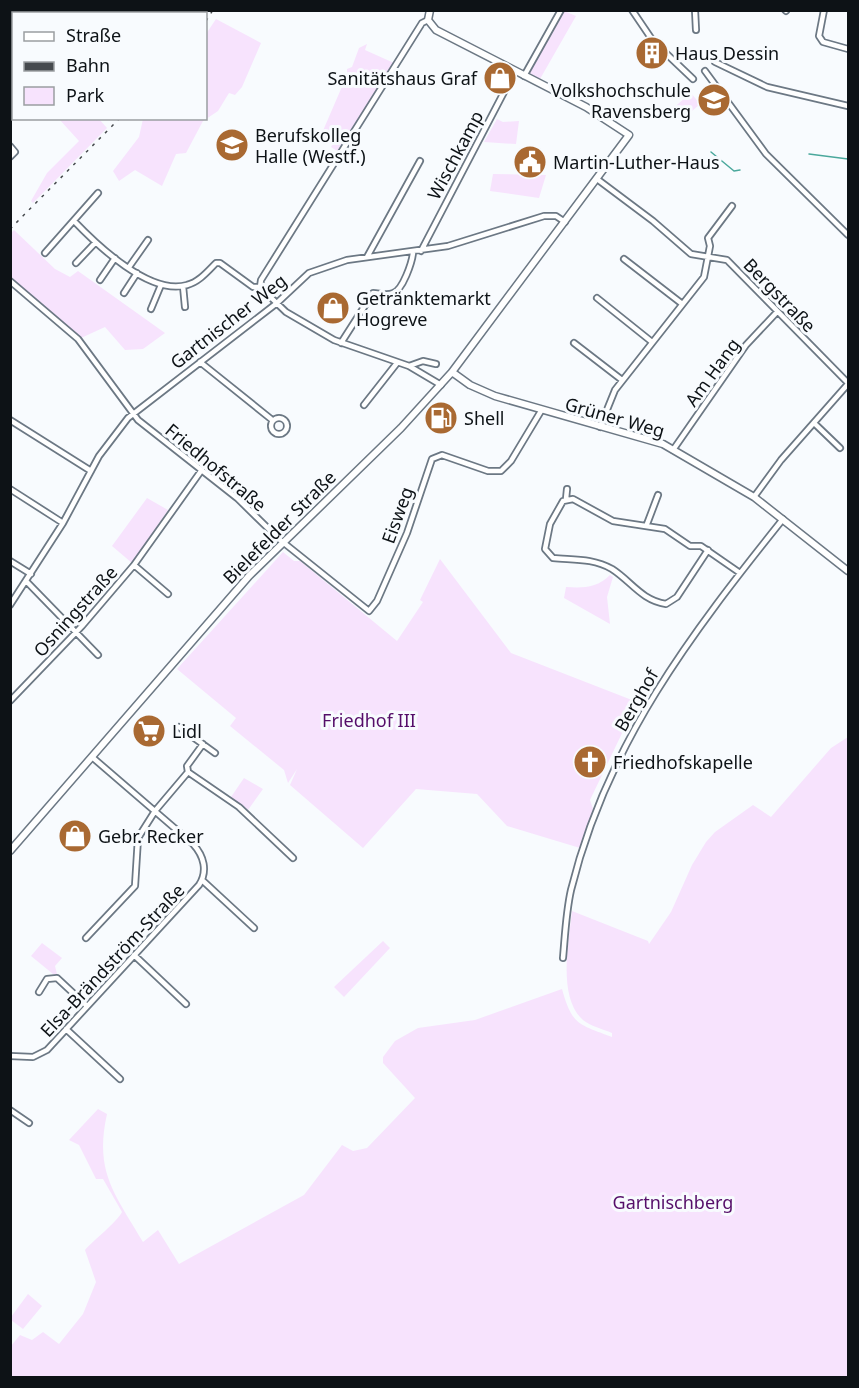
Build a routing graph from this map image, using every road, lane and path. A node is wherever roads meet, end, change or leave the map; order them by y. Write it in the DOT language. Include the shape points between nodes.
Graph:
graph roads {
  1 [pos="430,10"];
  2 [pos="561,10"];
  3 [pos="632,10"];
  4 [pos="695,10"];
  5 [pos="824,10"];
  6 [pos="428,20"];
  7 [pos="696,30"];
  8 [pos="849,49"];
  9 [pos="715,62"];
  10 [pos="515,71"];
  11 [pos="705,71"];
  12 [pos="524,76"];
  13 [pos="693,79"];
  14 [pos="849,106"];
  15 [pos="10,146"];
  16 [pos="10,157"];
  17 [pos="420,161"];
  18 [pos="597,179"];
  19 [pos="98,193"];
  20 [pos="732,206"];
  21 [pos="74,221"];
  22 [pos="566,222"];
  23 [pos="849,235"];
  24 [pos="148,240"];
  25 [pos="95,243"];
  26 [pos="421,251"];
  27 [pos="45,253"];
  28 [pos="412,253"];
  29 [pos="367,257"];
  30 [pos="708,257"];
  31 [pos="115,258"];
  32 [pos="624,259"];
  33 [pos="76,262"];
  34 [pos="129,267"];
  35 [pos="137,273"];
  36 [pos="100,280"];
  37 [pos="10,281"];
  38 [pos="160,285"];
  39 [pos="183,286"];
  40 [pos="260,287"];
  41 [pos="124,293"];
  42 [pos="597,298"];
  43 [pos="277,303"];
  44 [pos="681,303"];
  45 [pos="185,307"];
  46 [pos="151,309"];
  47 [pos="777,312"];
  48 [pos="574,342"];
  49 [pos="652,342"];
  50 [pos="341,343"];
  51 [pos="200,362"];
  52 [pos="397,363"];
  53 [pos="436,364"];
  54 [pos="409,366"];
  55 [pos="453,372"];
  56 [pos="622,380"];
  57 [pos="849,384"];
  58 [pos="441,385"];
  59 [pos="364,405"];
  60 [pos="541,411"];
  61 [pos="133,413"];
  62 [pos="271,419"];
  63 [pos="12,423"];
  64 [pos="814,423"];
  65 [pos="600,427"];
  66 [pos="840,447"];
  67 [pos="673,450"];
  68 [pos="91,471"];
  69 [pos="201,471"];
  70 [pos="10,489"];
  71 [pos="567,489"];
  72 [pos="658,495"];
  73 [pos="754,497"];
  74 [pos="566,499"];
  75 [pos="783,519"];
  76 [pos="63,523"];
  77 [pos="647,524"];
  78 [pos="283,542"];
  79 [pos="708,550"];
  80 [pos="10,561"];
  81 [pos="134,565"];
  82 [pos="849,571"];
  83 [pos="740,573"];
  84 [pos="31,574"];
  85 [pos="27,582"];
  86 [pos="168,594"];
  87 [pos="10,605"];
  88 [pos="75,633"];
  89 [pos="98,655"];
  90 [pos="10,700"];
  91 [pos="179,728"];
  92 [pos="203,744"];
  93 [pos="215,753"];
  94 [pos="92,757"];
  95 [pos="188,771"];
  96 [pos="155,811"];
  97 [pos="10,851"];
  98 [pos="293,858"];
  99 [pos="202,880"];
  100 [pos="254,928"];
  101 [pos="86,938"];
  102 [pos="134,956"];
  103 [pos="563,958"];
  104 [pos="39,992"];
  105 [pos="186,1004"];
  106 [pos="87,1006"];
  107 [pos="66,1029"];
  108 [pos="10,1056"];
  109 [pos="120,1079"];
  110 [pos="10,1110"];
  111 [pos="28,1123"];
  1 -- 6 [label="street"];
  2 -- 12 [label="street"];
  3 -- 13 [label="street" via="653,41"];
  4 -- 7 [label="street"];
  5 -- 8 [label="street" via="819,36 823,42"];
  6 -- 10 [label="street" via="436,30"];
  6 -- 40 [label="street" via="422,23"];
  9 -- 14 [label="street" via="767,87"];
  10 -- 12 [label="street"];
  10 -- 26 [label="street, Wischkamp"];
  11 -- 23 [label="street" via="765,154"];
  12 -- 18 [label="street, Bielefelder Straße" via="603,116 629,135"];
  15 -- 16 [label="street" via="15,152"];
  17 -- 29 [label="street"];
  18 -- 22 [label="street, Bielefelder Straße"];
  18 -- 30 [label="street, Bergstraße" via="691,254"];
  19 -- 21 [label="street"];
  20 -- 30 [label="street" via="708,238"];
  21 -- 25 [label="street"];
  21 -- 27 [label="street"];
  22 -- 26 [label="street, Gartnischer Weg" via="556,216 544,216"];
  22 -- 55 [label="street, Bielefelder Straße"];
  24 -- 34 [label="street"];
  25 -- 31 [label="street"];
  25 -- 33 [label="street"];
  26 -- 28 [label="street, Gartnischer Weg"];
  28 -- 29 [label="street, Gartnischer Weg"];
  28 -- 50 [label="street" via="398,291 373,293"];
  29 -- 43 [label="street, Gartnischer Weg" via="309,273"];
  30 -- 44 [label="street" via="704,277"];
  30 -- 47 [label="street, Bergstraße" via="727,260"];
  31 -- 34 [label="street"];
  31 -- 36 [label="street"];
  32 -- 44 [label="street"];
  34 -- 35 [label="street"];
  35 -- 38 [label="street"];
  35 -- 41 [label="street"];
  37 -- 61 [label="street, Friedhofstraße" via="78,339"];
  38 -- 39 [label="street"];
  38 -- 46 [label="street"];
  39 -- 40 [label="street" via="196,281 216,263 253,287"];
  39 -- 45 [label="street"];
  40 -- 43 [label="street"];
  42 -- 49 [label="street"];
  43 -- 50 [label="street"];
  43 -- 51 [label="street, Gartnischer Weg"];
  44 -- 49 [label="street"];
  47 -- 57 [label="street, Bergstraße"];
  47 -- 67 [label="street, Am Hang" via="746,345"];
  48 -- 56 [label="street"];
  49 -- 56 [label="street"];
  50 -- 52 [label="street"];
  51 -- 61 [label="street, Gartnischer Weg"];
  51 -- 62 [label="street"];
  52 -- 54 [label="street"];
  52 -- 59 [label="street"];
  53 -- 54 [label="street"];
  54 -- 58 [label="street"];
  55 -- 58 [label="street, Bielefelder Straße"];
  55 -- 60 [label="street, Grüner Weg" via="470,385"];
  56 -- 65 [label="street"];
  57 -- 64 [label="street"];
  58 -- 78 [label="street, Bielefelder Straße"];
  60 -- 65 [label="street, Grüner Weg"];
  60 -- 78 [label="street, Eisweg" via="512,461 501,471 488,471 442,455 432,459 407,533 369,611"];
  61 -- 68 [label="street, Gartnischer Weg"];
  61 -- 69 [label="street, Friedhofstraße"];
  63 -- 68 [label="street"];
  64 -- 66 [label="street"];
  64 -- 73 [label="street"];
  65 -- 67 [label="street, Grüner Weg"];
  67 -- 73 [label="street, Grüner Weg"];
  68 -- 76 [label="street, Gartnischer Weg"];
  69 -- 78 [label="street, Friedhofstraße" via="237,498"];
  69 -- 81 [label="street, Osningstraße"];
  70 -- 76 [label="street"];
  71 -- 74 [label="street"];
  72 -- 77 [label="street"];
  73 -- 75 [label="street, Grüner Weg"];
  74 -- 77 [label="street" via="578,501 613,522"];
  74 -- 79 [label="street" via="550,524 547,553 553,558 603,565 654,600 666,604 674,600"];
  75 -- 82 [label="street, Grüner Weg"];
  75 -- 83 [label="street, Berghof"];
  76 -- 84 [label="street, Gartnischer Weg"];
  77 -- 79 [label="street" via="665,529 690,546"];
  78 -- 94 [label="street, Bielefelder Straße"];
  79 -- 83 [label="street"];
  80 -- 84 [label="street"];
  81 -- 86 [label="street, Osningstraße"];
  81 -- 88 [label="street, Osningstraße"];
  83 -- 103 [label="street, Berghof" via="673,663 645,706 620,757 592,823 570,892"];
  84 -- 85 [label="street, Gartnischer Weg"];
  85 -- 87 [label="street, Gartnischer Weg"];
  85 -- 88 [label="street"];
  88 -- 89 [label="street"];
  88 -- 90 [label="street, Osningstraße"];
  91 -- 92 [label="street"];
  92 -- 93 [label="street"];
  92 -- 95 [label="street"];
  94 -- 96 [label="street, Elsa-Brändström-Straße"];
  94 -- 97 [label="street, Bielefelder Straße"];
  95 -- 96 [label="street"];
  95 -- 98 [label="street" via="239,807"];
  96 -- 99 [label="street, Elsa-Brändström-Straße" via="198,849 204,862"];
  96 -- 101 [label="street" via="138,838 135,886"];
  99 -- 100 [label="street"];
  99 -- 102 [label="street, Elsa-Brändström-Straße"];
  102 -- 105 [label="street"];
  102 -- 106 [label="street, Elsa-Brändström-Straße"];
  104 -- 106 [label="street" via="47,979 57,978"];
  106 -- 107 [label="street, Elsa-Brändström-Straße"];
  107 -- 108 [label="street, Elsa-Brändström-Straße" via="40,1054"];
  107 -- 109 [label="street"];
  110 -- 111 [label="street"];
}
